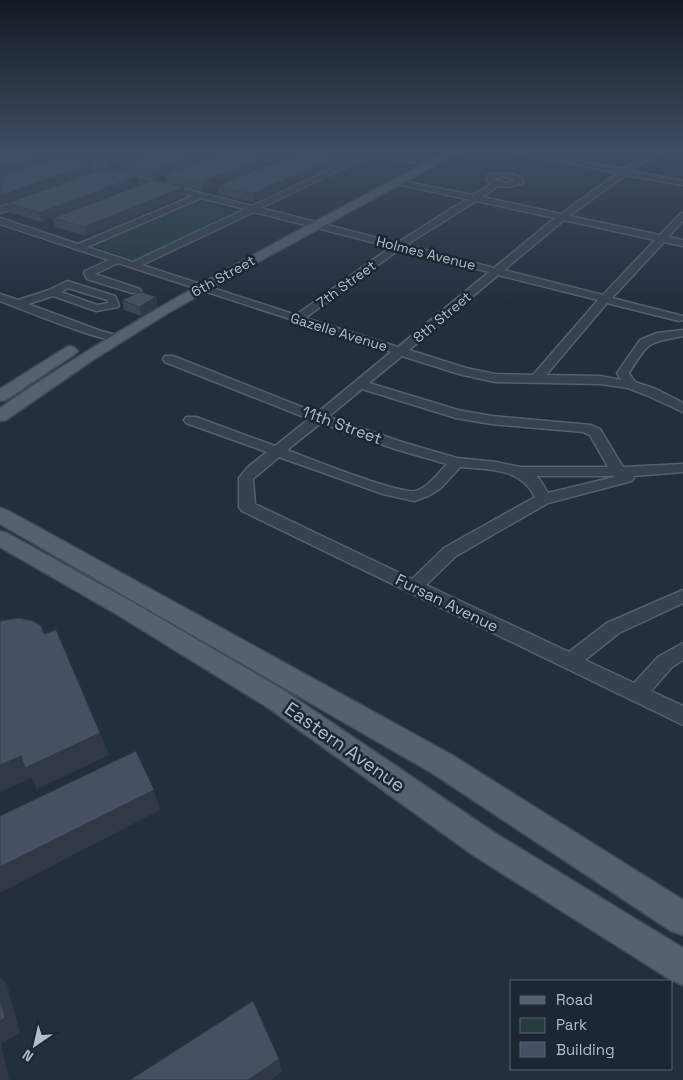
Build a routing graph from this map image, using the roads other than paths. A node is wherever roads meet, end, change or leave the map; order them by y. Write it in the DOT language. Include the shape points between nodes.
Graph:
graph roads {
  1 [pos="24,201"];
  2 [pos="187,201"];
  3 [pos="222,201"];
  4 [pos="268,201"];
  5 [pos="350,201"];
  6 [pos="358,201"];
  7 [pos="468,201"];
  8 [pos="489,201"];
  9 [pos="583,201"];
  10 [pos="252,209"];
  11 [pos="0,210"];
  12 [pos="683,216"];
  13 [pos="562,217"];
  14 [pos="0,221"];
  15 [pos="48,224"];
  16 [pos="310,224"];
  17 [pos="31,231"];
  18 [pos="660,238"];
  19 [pos="683,243"];
  20 [pos="80,246"];
  21 [pos="399,246"];
  22 [pos="117,260"];
  23 [pos="132,266"];
  24 [pos="497,271"];
  25 [pos="197,285"];
  26 [pos="136,291"];
  27 [pos="53,292"];
  28 [pos="0,297"];
  29 [pos="605,299"];
  30 [pos="17,304"];
  31 [pos="681,316"];
  32 [pos="297,319"];
  33 [pos="117,327"];
  34 [pos="97,333"];
  35 [pos="682,334"];
  36 [pos="401,351"];
  37 [pos="169,359"];
  38 [pos="536,379"];
  39 [pos="360,384"];
  40 [pos="630,385"];
  41 [pos="0,396"];
  42 [pos="681,403"];
  43 [pos="0,416"];
  44 [pos="319,418"];
  45 [pos="191,420"];
  46 [pos="276,452"];
  47 [pos="456,462"];
  48 [pos="683,468"];
  49 [pos="253,470"];
  50 [pos="520,472"];
  51 [pos="622,475"];
  52 [pos="543,499"];
  53 [pos="0,515"];
  54 [pos="0,538"];
  55 [pos="414,587"];
  56 [pos="683,596"];
  57 [pos="683,650"];
  58 [pos="570,662"];
  59 [pos="637,694"];
  60 [pos="683,716"];
  61 [pos="683,919"];
  62 [pos="683,968"];
  1 -- 11 [label="street"];
  2 -- 20 [label="street"];
  3 -- 10 [label="street, Holmes Avenue"];
  4 -- 10 [label="street"];
  5 -- 16 [label="main road, 6th Street"];
  6 -- 16 [label="main road, 6th Street"];
  7 -- 21 [label="street, 7th Street"];
  8 -- 13 [label="street"];
  9 -- 13 [label="street, 8th Street"];
  10 -- 16 [label="street, Holmes Avenue"];
  10 -- 23 [label="street"];
  12 -- 18 [label="street"];
  13 -- 18 [label="street"];
  13 -- 24 [label="street, 8th Street"];
  14 -- 17 [label="street, Gazelle Avenue"];
  15 -- 17 [label="street"];
  16 -- 21 [label="street, Holmes Avenue"];
  16 -- 25 [label="main road, 6th Street"];
  17 -- 20 [label="street, Gazelle Avenue"];
  18 -- 19 [label="street"];
  18 -- 29 [label="street"];
  20 -- 22 [label="street, Gazelle Avenue"];
  21 -- 24 [label="street, Holmes Avenue"];
  21 -- 32 [label="street, 7th Street"];
  22 -- 23 [label="street, Gazelle Avenue"];
  22 -- 26 [label="street" via="89,273 91,277"];
  23 -- 25 [label="street, Gazelle Avenue"];
  24 -- 29 [label="street, Holmes Avenue"];
  24 -- 36 [label="street, 8th Street"];
  25 -- 32 [label="street, Gazelle Avenue"];
  25 -- 33 [label="main road, 6th Street"];
  25 -- 33 [label="main road, 6th Street"];
  27 -- 30 [label="street"];
  28 -- 30 [label="street"];
  29 -- 31 [label="street, Holmes Avenue"];
  29 -- 38 [label="street"];
  30 -- 34 [label="street"];
  31 -- 35 [label="street" via="677,325"];
  32 -- 36 [label="street, Gazelle Avenue"];
  33 -- 34 [label="main road, 6th Street"];
  33 -- 43 [label="main road, 6th Street"];
  34 -- 41 [label="main road, 6th Street"];
  35 -- 40 [label="street" via="655,336 643,342 623,374"];
  36 -- 38 [label="street, Gazelle Avenue" via="495,378"];
  36 -- 39 [label="street, 8th Street"];
  37 -- 44 [label="street, 11th Street"];
  38 -- 40 [label="street, Gazelle Avenue" via="600,380"];
  39 -- 44 [label="street, 8th Street"];
  39 -- 51 [label="street" via="456,414 586,428 595,432"];
  40 -- 42 [label="street, Gazelle Avenue"];
  44 -- 46 [label="street, 8th Street"];
  44 -- 47 [label="street, 11th Street"];
  45 -- 46 [label="street"];
  46 -- 47 [label="street" via="388,491 414,496 435,486"];
  46 -- 49 [label="street, 8th Street"];
  47 -- 50 [label="street, 11th Street"];
  48 -- 51 [label="street, 11th Street"];
  49 -- 55 [label="street, Fursan Avenue" via="246,478 247,507"];
  50 -- 51 [label="street, 11th Street"];
  50 -- 52 [label="street, 11th Street" via="535,483"];
  51 -- 52 [label="street, 11th Street"];
  52 -- 55 [label="street, 11th Street" via="450,552"];
  53 -- 61 [label="main road, Eastern Avenue" via="442,764"];
  54 -- 62 [label="main road, Eastern Avenue" via="276,699 484,844"];
  55 -- 58 [label="street, Fursan Avenue"];
  56 -- 58 [label="street" via="613,628"];
  57 -- 59 [label="street" via="665,662"];
  58 -- 59 [label="street, Fursan Avenue"];
  59 -- 60 [label="street, Fursan Avenue"];
}
